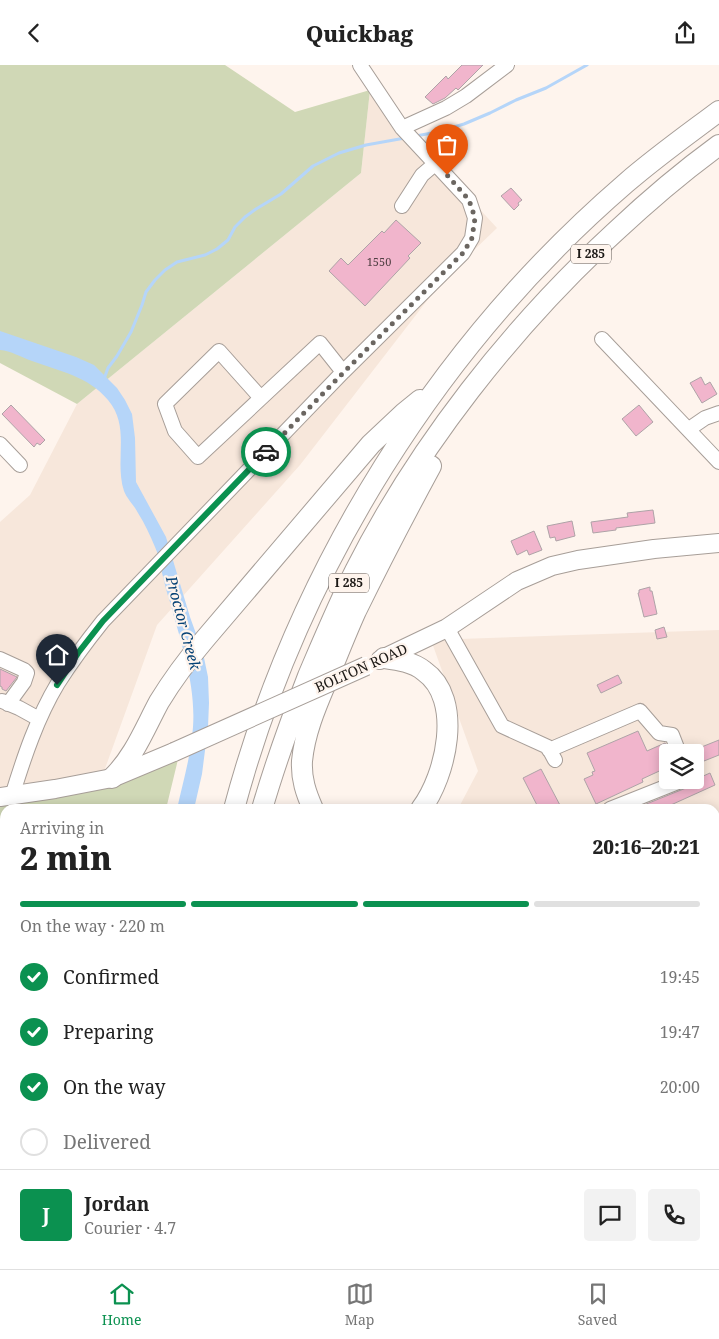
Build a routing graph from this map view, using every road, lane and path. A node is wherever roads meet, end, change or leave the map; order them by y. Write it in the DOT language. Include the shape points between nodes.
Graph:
graph roads {
  1 [pos="360,65"];
  2 [pos="507,65"];
  3 [pos="719,111"];
  4 [pos="402,128"];
  5 [pos="719,145"];
  6 [pos="436,163"];
  7 [pos="402,207"];
  8 [pos="602,339"];
  9 [pos="343,373"];
  10 [pos="479,379"];
  11 [pos="441,383"];
  12 [pos="260,398"];
  13 [pos="719,413"];
  14 [pos="689,429"];
  15 [pos="0,445"];
  16 [pos="719,462"];
  17 [pos="20,465"];
  18 [pos="719,543"];
  19 [pos="446,628"];
  20 [pos="384,658"];
  21 [pos="0,659"];
  22 [pos="4,702"];
  23 [pos="39,719"];
  24 [pos="676,744"];
  25 [pos="112,778"];
  26 [pos="660,789"];
  27 [pos="6,797"];
  28 [pos="236,804"];
  29 [pos="263,804"];
  30 [pos="311,804"];
  31 [pos="424,804"];
  32 [pos="623,804"];
  1 -- 4 [label="street"];
  2 -- 4 [label="street" via="446,108"];
  3 -- 11 [label="highway, I 285" via="654,159 571,234 485,327"];
  4 -- 6 [label="street"];
  5 -- 10 [label="highway, I 285" via="664,188 575,269"];
  6 -- 7 [label="street" via="422,175"];
  6 -- 9 [label="street" via="469,200 475,218 472,238 463,253"];
  8 -- 14 [label="street"];
  9 -- 12 [label="street" via="320,343"];
  9 -- 23 [label="street" via="103,621 57,685"];
  10 -- 29 [label="highway, I 285" via="406,483 356,570 293,714"];
  10 -- 30 [label="highway" via="355,613 312,717 302,760 302,776"];
  11 -- 25 [label="highway" via="371,444 221,619 179,671 130,756"];
  11 -- 28 [label="highway, I 285" via="376,478 330,560 274,686"];
  12 -- 12 [label="street" via="198,457 175,431 165,403 220,351"];
  13 -- 14 [label="street"];
  14 -- 16 [label="street"];
  15 -- 17 [label="street"];
  18 -- 19 [label="main road, BOLTON ROAD" via="654,549 552,566 517,581"];
  19 -- 20 [label="main road, BOLTON ROAD"];
  19 -- 24 [label="street" via="502,727 548,747 552,755 640,711 659,733 672,735"];
  20 -- 25 [label="main road, BOLTON ROAD, bridge"];
  20 -- 31 [label="highway" via="409,663 426,672 438,686 445,705 445,753 434,789"];
  21 -- 22 [label="street" via="27,673 24,682"];
  22 -- 23 [label="street"];
  23 -- 27 [label="street"];
  25 -- 27 [label="main road, BOLTON ROAD"];
  26 -- 32 [label="street"];
}
